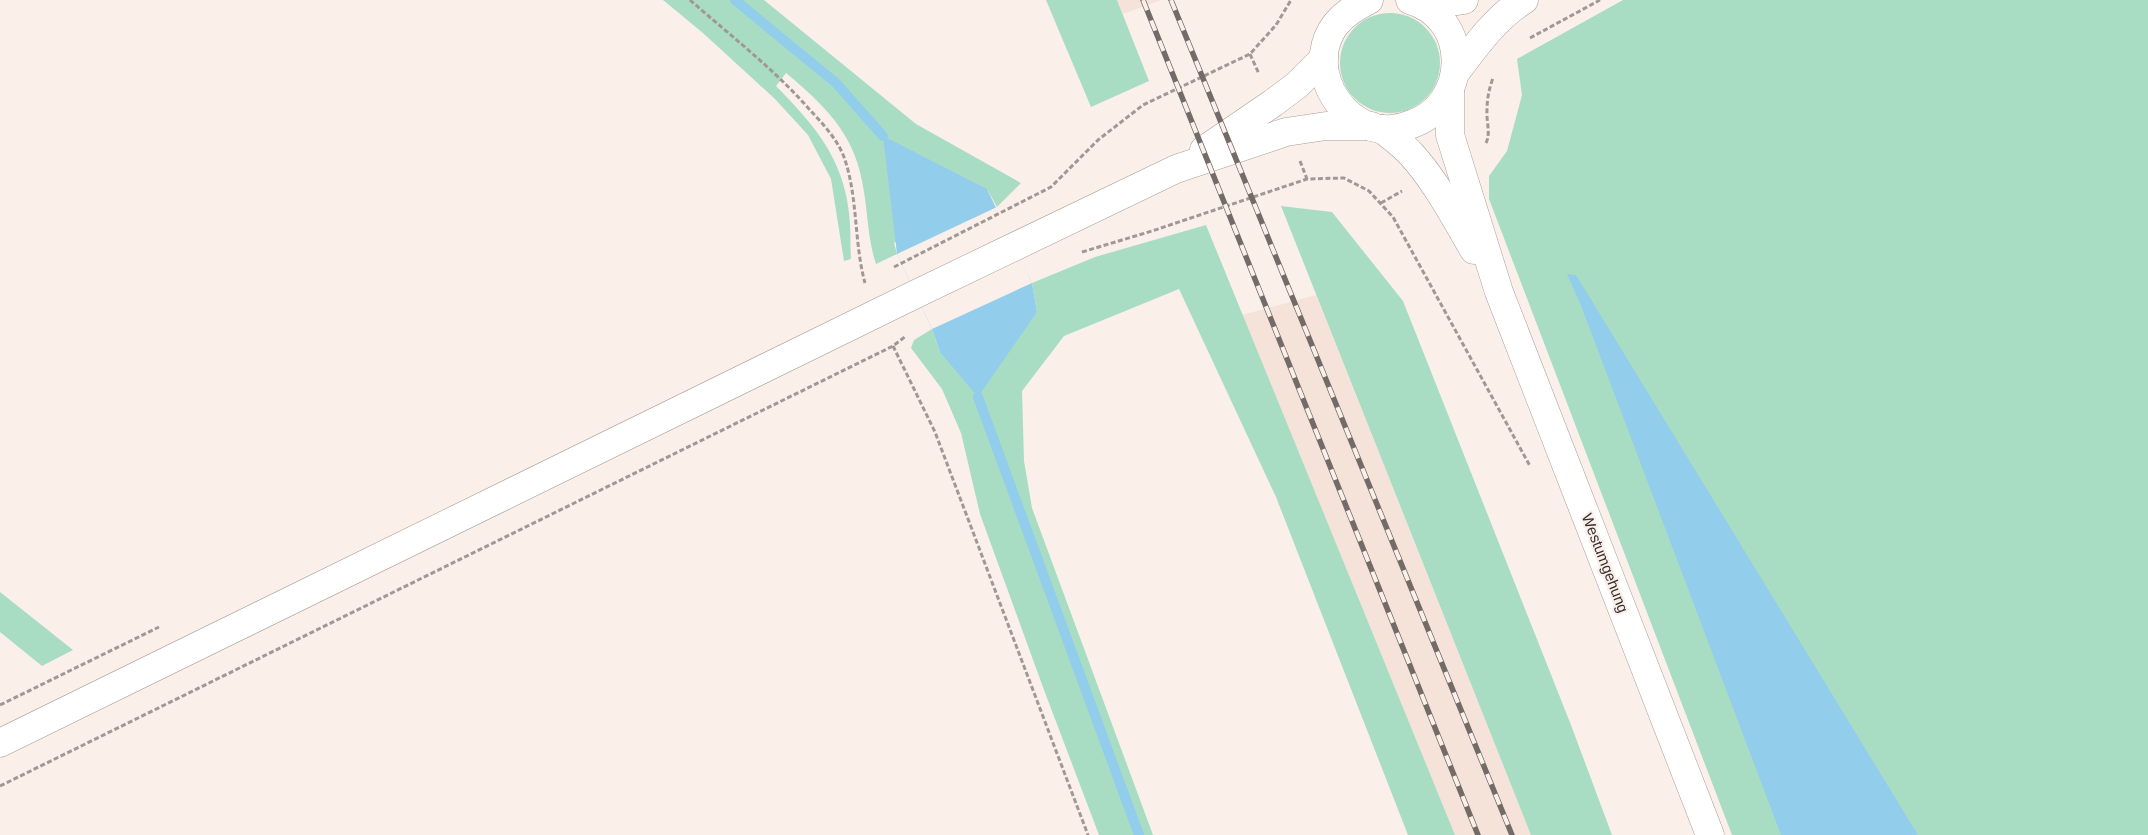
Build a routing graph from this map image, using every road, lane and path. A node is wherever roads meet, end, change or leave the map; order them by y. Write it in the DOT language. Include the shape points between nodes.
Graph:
graph roads {
  1 [pos="690,0"];
  2 [pos="1291,0"];
  3 [pos="1369,0"];
  4 [pos="1464,0"];
  5 [pos="1524,0"];
  6 [pos="1600,0"];
  7 [pos="1415,2"];
  8 [pos="1335,13"];
  9 [pos="1524,42"];
  10 [pos="1324,58"];
  11 [pos="1494,75"];
  12 [pos="1453,82"];
  13 [pos="1488,127"];
  14 [pos="1376,128"];
  15 [pos="1176,169"];
  16 [pos="1080,252"];
  17 [pos="901,263"];
  18 [pos="1500,292"];
  19 [pos="878,313"];
  20 [pos="893,346"];
  21 [pos="1534,472"];
  22 [pos="0,743"];
  23 [pos="0,786"];
  24 [pos="1088,835"];
  25 [pos="1710,835"];
  1 -- 19 [label="path" via="785,81 826,127 844,158 860,265"];
  2 -- 17 [label="path" via="1276,25 1250,54 1143,105 1098,140 1051,187"];
  3 -- 8 [label="main road" via="1350,10"];
  4 -- 7 [label="main road"];
  5 -- 12 [label="main road" via="1478,43"];
  6 -- 9 [label="path"];
  7 -- 12 [label="main road, Westumgehung" via="1439,18 1450,34 1456,53"];
  8 -- 10 [label="main road"];
  10 -- 14 [label="main road, Westumgehung" via="1325,80 1335,101 1351,116"];
  10 -- 15 [label="main road" via="1273,103"];
  11 -- 13 [label="path" via="1486,112"];
  12 -- 14 [label="main road" via="1438,108 1422,121 1403,128"];
  12 -- 18 [label="main road, Westumgehung" via="1450,135"];
  14 -- 15 [label="main road" via="1326,126 1286,132"];
  14 -- 18 [label="main road, Westumgehung" via="1411,154 1441,194"];
  15 -- 19 [label="main road"];
  16 -- 21 [label="path" via="1308,179 1344,178 1369,191 1393,217"];
  18 -- 25 [label="main road, Westumgehung"];
  19 -- 20 [label="path"];
  19 -- 22 [label="main road"];
  20 -- 23 [label="path"];
  20 -- 24 [label="path" via="935,432"];
}
